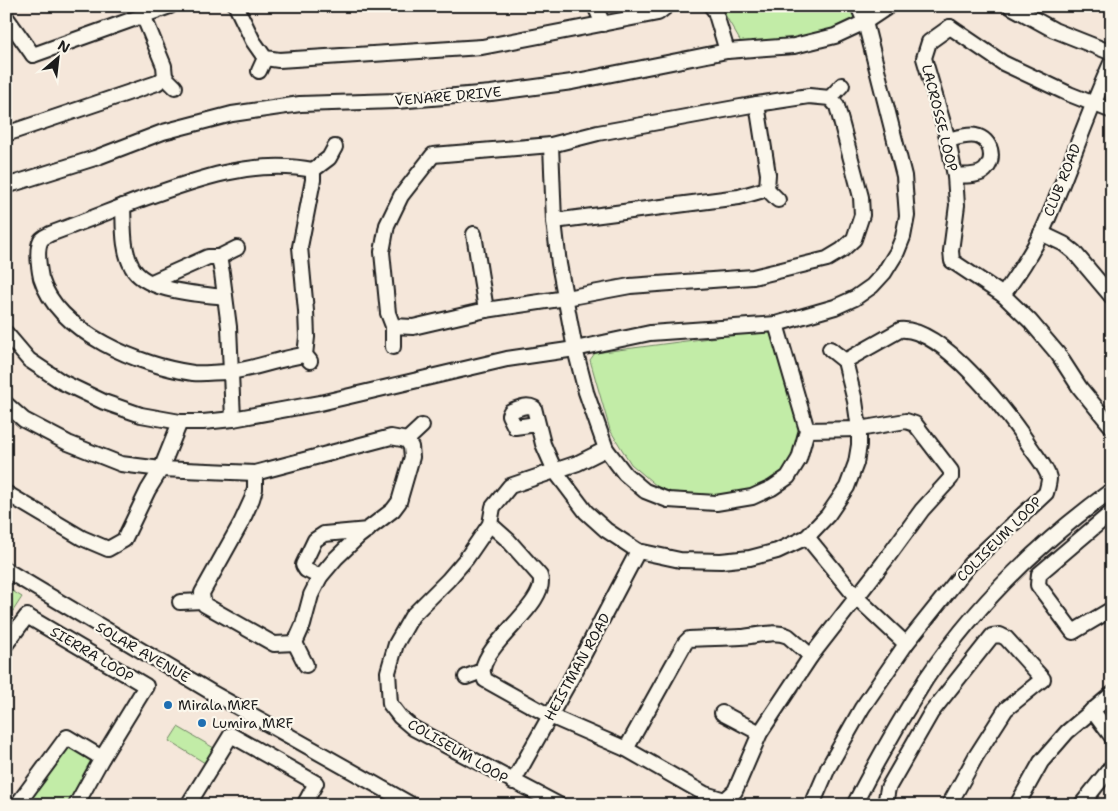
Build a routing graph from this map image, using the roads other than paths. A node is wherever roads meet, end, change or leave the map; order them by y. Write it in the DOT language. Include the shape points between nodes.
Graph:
graph roads {
  1 [pos="170,6"];
  2 [pos="236,6"];
  3 [pos="595,6"];
  4 [pos="667,6"];
  5 [pos="711,6"];
  6 [pos="858,6"];
  7 [pos="890,6"];
  8 [pos="1010,6"];
  9 [pos="143,15"];
  10 [pos="6,17"];
  11 [pos="865,22"];
  12 [pos="603,24"];
  13 [pos="727,51"];
  14 [pos="1112,53"];
  15 [pos="265,58"];
  16 [pos="1112,61"];
  17 [pos="259,71"];
  18 [pos="842,85"];
  19 [pos="830,98"];
  20 [pos="1093,102"];
  21 [pos="756,104"];
  22 [pos="1112,111"];
  23 [pos="6,134"];
  24 [pos="948,140"];
  25 [pos="551,145"];
  26 [pos="335,147"];
  27 [pos="313,170"];
  28 [pos="955,176"];
  29 [pos="6,186"];
  30 [pos="767,189"];
  31 [pos="778,200"];
  32 [pos="124,206"];
  33 [pos="554,221"];
  34 [pos="1041,233"];
  35 [pos="474,234"];
  36 [pos="237,248"];
  37 [pos="218,258"];
  38 [pos="152,282"];
  39 [pos="1004,295"];
  40 [pos="224,297"];
  41 [pos="1112,297"];
  42 [pos="566,298"];
  43 [pos="486,310"];
  44 [pos="776,324"];
  45 [pos="393,326"];
  46 [pos="6,333"];
  47 [pos="393,347"];
  48 [pos="575,349"];
  49 [pos="830,349"];
  50 [pos="845,361"];
  51 [pos="230,372"];
  52 [pos="6,404"];
  53 [pos="233,419"];
  54 [pos="180,422"];
  55 [pos="537,424"];
  56 [pos="422,426"];
  57 [pos="1112,427"];
  58 [pos="859,429"];
  59 [pos="807,430"];
  60 [pos="407,440"];
  61 [pos="606,449"];
  62 [pos="161,469"];
  63 [pos="555,471"];
  64 [pos="255,473"];
  65 [pos="1112,490"];
  66 [pos="6,493"];
  67 [pos="1112,512"];
  68 [pos="490,524"];
  69 [pos="368,530"];
  70 [pos="807,538"];
  71 [pos="638,551"];
  72 [pos="6,570"];
  73 [pos="320,577"];
  74 [pos="856,597"];
  75 [pos="203,601"];
  76 [pos="180,602"];
  77 [pos="1112,610"];
  78 [pos="295,643"];
  79 [pos="6,644"];
  80 [pos="906,644"];
  81 [pos="811,656"];
  82 [pos="306,665"];
  83 [pos="482,671"];
  84 [pos="466,677"];
  85 [pos="1112,694"];
  86 [pos="1092,710"];
  87 [pos="722,713"];
  88 [pos="550,716"];
  89 [pos="760,733"];
  90 [pos="1112,738"];
  91 [pos="626,749"];
  92 [pos="102,758"];
  93 [pos="1112,766"];
  94 [pos="513,782"];
  95 [pos="389,799"];
  96 [pos="725,802"];
  97 [pos="17,805"];
  98 [pos="76,805"];
  99 [pos="188,805"];
  100 [pos="304,805"];
  101 [pos="412,805"];
  102 [pos="559,805"];
  103 [pos="812,805"];
  104 [pos="854,805"];
  105 [pos="890,805"];
  106 [pos="949,805"];
  107 [pos="1017,805"];
  108 [pos="1081,805"];
  1 -- 9 [label="street"];
  2 -- 15 [label="street"];
  3 -- 12 [label="street"];
  4 -- 12 [label="street" via="658,13"];
  5 -- 13 [label="street"];
  6 -- 11 [label="street"];
  7 -- 11 [label="street, VENARE DRIVE"];
  8 -- 14 [label="street" via="1054,30"];
  9 -- 10 [label="street" via="30,59"];
  9 -- 23 [label="street" via="170,82 157,82"];
  11 -- 13 [label="street, VENARE DRIVE" via="835,36 794,46"];
  11 -- 44 [label="street" via="904,176 907,216 903,237 884,273 855,298"];
  12 -- 15 [label="street" via="482,47 279,60"];
  13 -- 29 [label="street, VENARE DRIVE" via="572,82 491,93 396,101 300,104 232,114 163,132"];
  15 -- 17 [label="street"];
  16 -- 20 [label="street, CLUB ROAD"];
  18 -- 19 [label="street"];
  19 -- 21 [label="street" via="809,96"];
  19 -- 42 [label="street" via="837,106 861,196 862,215 854,239 842,250 827,259 753,277 630,286"];
  20 -- 22 [label="street, LACROSSE LOOP"];
  20 -- 24 [label="street, LACROSSE LOOP" via="1003,62 950,21 929,42 924,58"];
  20 -- 34 [label="street, CLUB ROAD"];
  21 -- 25 [label="street" via="598,132"];
  21 -- 30 [label="street" via="768,174"];
  24 -- 28 [label="street, LACROSSE LOOP"];
  24 -- 28 [label="street" via="976,136 986,141 991,150 991,162 984,171"];
  25 -- 33 [label="street"];
  25 -- 45 [label="street" via="433,155 401,196 387,224 382,252 388,313"];
  26 -- 27 [label="street" via="329,158"];
  27 -- 32 [label="street" via="262,166 208,177"];
  27 -- 51 [label="street" via="300,247 308,358 287,357"];
  28 -- 39 [label="street, LACROSSE LOOP" via="957,205 952,261"];
  30 -- 31 [label="street"];
  30 -- 33 [label="street" via="739,196"];
  32 -- 38 [label="street" via="124,230 132,268"];
  32 -- 51 [label="street" via="42,239 38,248 41,277 50,298 68,318 88,333 136,359 195,373"];
  33 -- 42 [label="street"];
  34 -- 39 [label="street, CLUB ROAD"];
  34 -- 41 [label="street" via="1074,252"];
  35 -- 43 [label="street"];
  36 -- 37 [label="street"];
  37 -- 38 [label="street" via="208,257"];
  37 -- 40 [label="street"];
  38 -- 40 [label="street" via="165,289"];
  39 -- 57 [label="street, LACROSSE LOOP" via="1058,354 1080,388"];
  40 -- 51 [label="street" via="229,327"];
  42 -- 43 [label="street"];
  42 -- 48 [label="street"];
  43 -- 45 [label="street" via="412,327"];
  44 -- 48 [label="street" via="650,333"];
  44 -- 59 [label="street"];
  45 -- 47 [label="street"];
  46 -- 54 [label="street" via="29,360 62,382 141,415"];
  48 -- 53 [label="street" via="507,358 320,403"];
  48 -- 61 [label="street"];
  49 -- 50 [label="street"];
  50 -- 58 [label="street"];
  50 -- 80 [label="street, COLISEUM LOOP" via="900,330 909,329 940,345 968,369 1014,421 1049,478 1046,493 970,564"];
  51 -- 53 [label="street"];
  52 -- 62 [label="street" via="24,420 68,443 121,464"];
  53 -- 54 [label="street"];
  54 -- 62 [label="street"];
  55 -- 63 [label="street"];
  56 -- 60 [label="street"];
  58 -- 59 [label="street"];
  58 -- 70 [label="street" via="856,463 847,487"];
  58 -- 74 [label="street" via="906,421 915,424 951,471 951,478 922,510"];
  59 -- 61 [label="street" via="799,459 788,476 752,497 716,503 668,500 645,491 625,474"];
  60 -- 64 [label="street" via="391,437"];
  60 -- 69 [label="street" via="412,458 399,502"];
  61 -- 63 [label="street"];
  62 -- 64 [label="street"];
  62 -- 66 [label="street" via="124,540 108,549 82,538"];
  63 -- 68 [label="street" via="510,486 493,507"];
  63 -- 71 [label="street" via="586,512"];
  64 -- 75 [label="street" via="256,489 252,500 202,593"];
  65 -- 104 [label="street" via="1019,568 970,622 927,678"];
  67 -- 77 [label="street" via="1039,574 1038,586 1073,632"];
  68 -- 83 [label="street" via="540,576 542,587 489,653"];
  68 -- 94 [label="street, COLISEUM LOOP" via="466,559 412,616 396,644 388,672 390,704 413,728"];
  69 -- 73 [label="street"];
  69 -- 73 [label="street" via="324,534 315,540 303,565"];
  70 -- 71 [label="street" via="777,551 721,561 680,560"];
  70 -- 74 [label="street"];
  71 -- 88 [label="street, HEISTMAN ROAD"];
  72 -- 95 [label="street, SOLAR AVENUE"];
  73 -- 78 [label="street"];
  74 -- 80 [label="street"];
  74 -- 81 [label="street"];
  75 -- 76 [label="street"];
  75 -- 78 [label="street" via="274,644"];
  78 -- 82 [label="street"];
  79 -- 92 [label="street, SIERRA LOOP" via="27,616 146,686"];
  80 -- 103 [label="street, COLISEUM LOOP" via="862,708 828,768"];
  81 -- 89 [label="street"];
  81 -- 91 [label="street" via="783,634 689,639"];
  83 -- 84 [label="street"];
  83 -- 88 [label="street" via="486,680"];
  85 -- 86 [label="street"];
  86 -- 90 [label="street"];
  86 -- 107 [label="street" via="1041,762"];
  87 -- 89 [label="street"];
  88 -- 91 [label="street"];
  88 -- 94 [label="street, HEISTMAN ROAD"];
  89 -- 96 [label="street" via="735,791"];
  91 -- 96 [label="street"];
  92 -- 97 [label="street" via="67,737"];
  92 -- 98 [label="street, SIERRA LOOP"];
  93 -- 108 [label="street"];
  94 -- 102 [label="street, COLISEUM LOOP"];
  95 -- 101 [label="street, SOLAR AVENUE"];
  99 -- 100 [label="street" via="231,735 316,783"];
  105 -- 106 [label="street" via="886,799 888,788 932,712 992,636 1000,635 1044,679 1006,709"];
}
